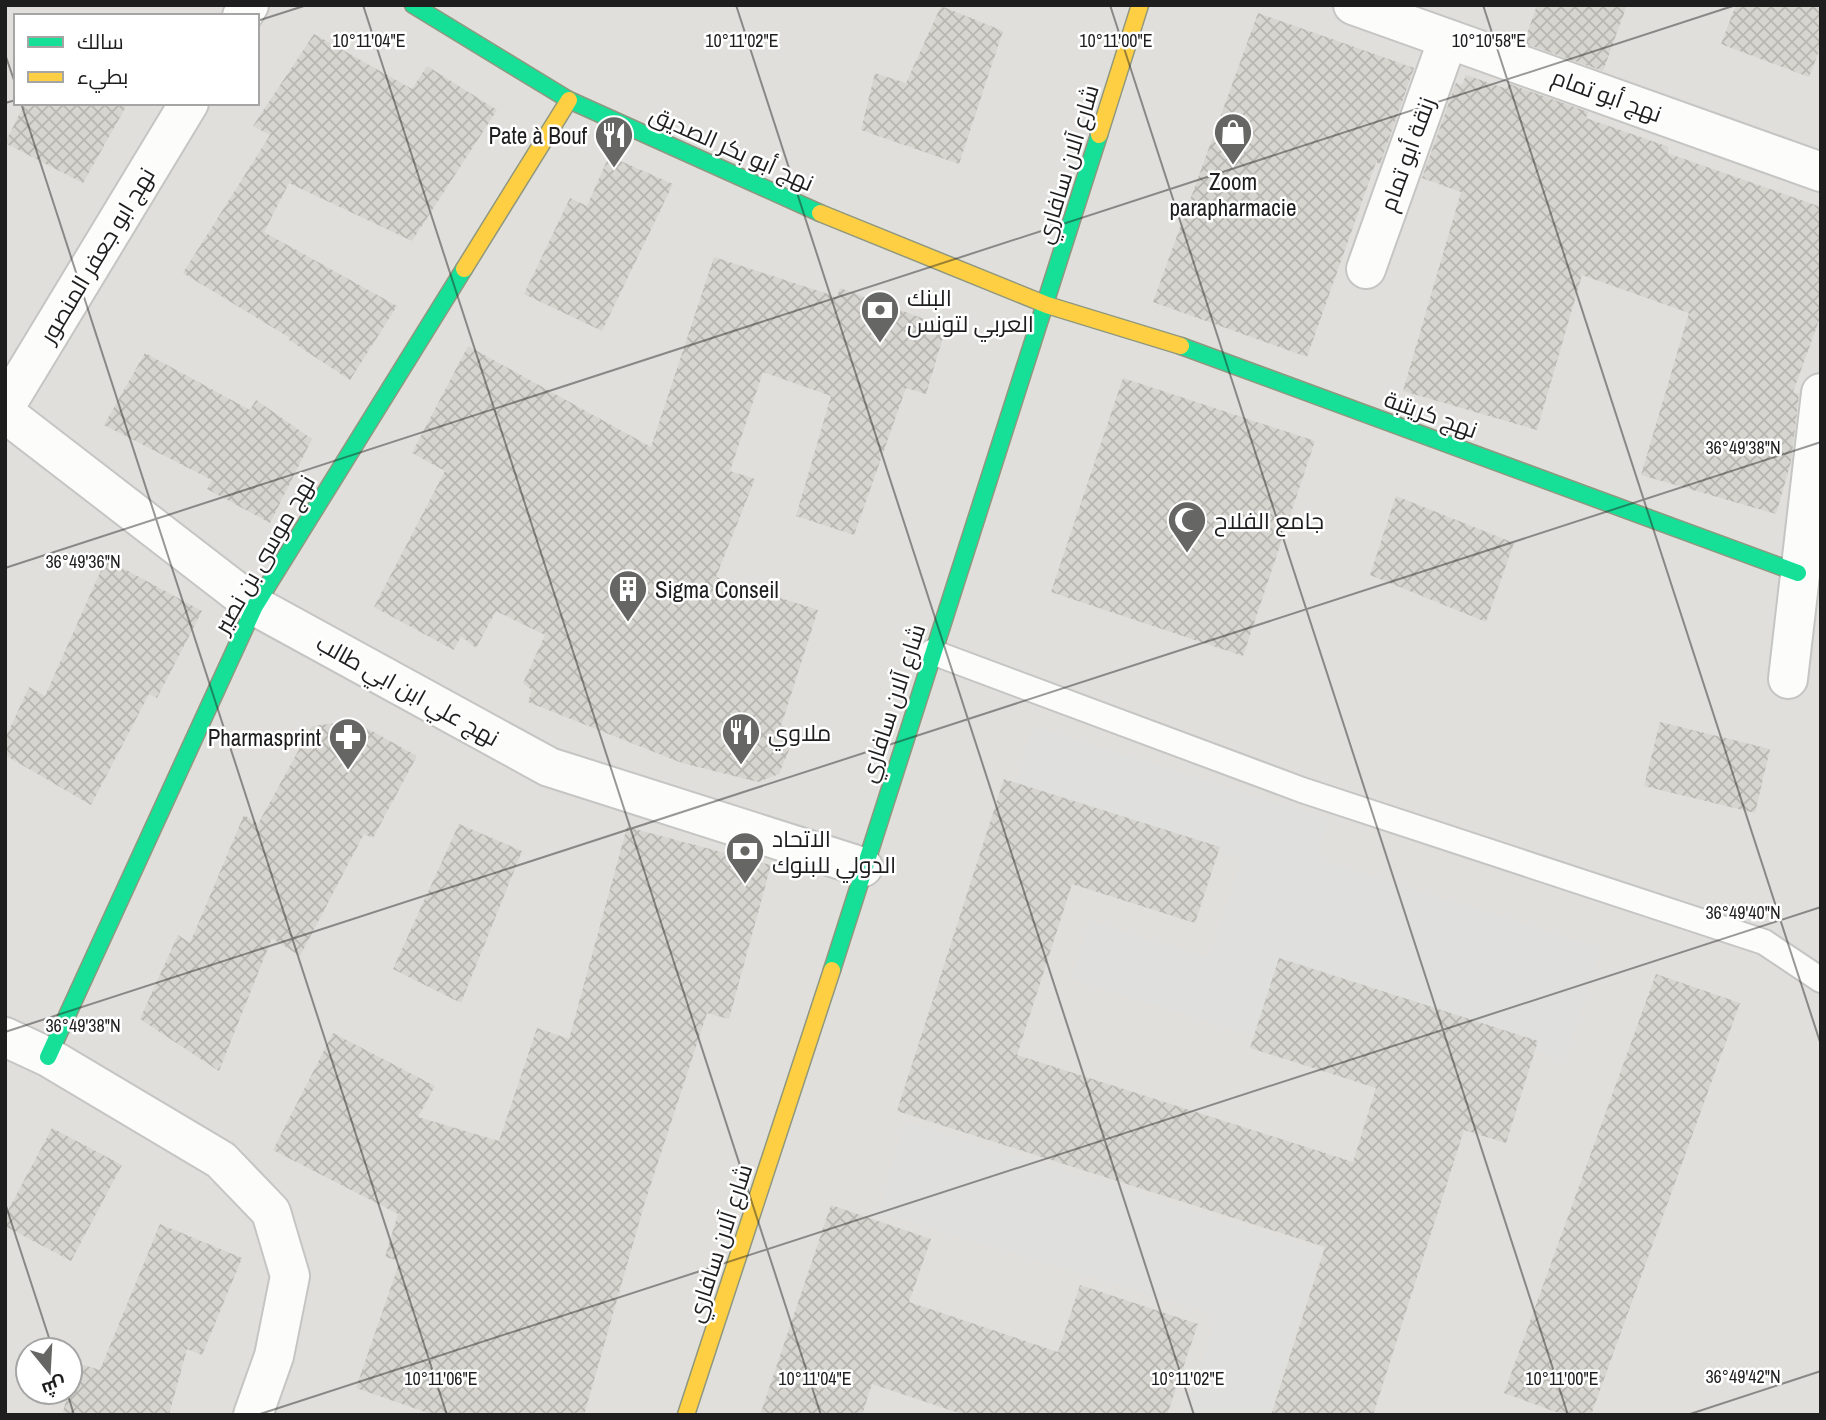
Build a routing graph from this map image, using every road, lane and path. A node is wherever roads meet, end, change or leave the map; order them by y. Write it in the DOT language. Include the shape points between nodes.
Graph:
graph roads {
  1 [pos="413,5"];
  2 [pos="1140,5"];
  3 [pos="1353,5"];
  4 [pos="1448,39"];
  5 [pos="569,100"];
  6 [pos="188,105"];
  7 [pos="1821,172"];
  8 [pos="1366,270"];
  9 [pos="1046,305"];
  10 [pos="1821,393"];
  11 [pos="5,407"];
  12 [pos="5,413"];
  13 [pos="1798,573"];
  14 [pos="255,606"];
  15 [pos="932,652"];
  16 [pos="1788,679"];
  17 [pos="863,867"];
  18 [pos="1821,980"];
  19 [pos="5,1037"];
  20 [pos="48,1057"];
  21 [pos="253,1415"];
  22 [pos="686,1415"];
  1 -- 5 [label="street, نهج أبو بكر الصديق"];
  2 -- 9 [label="street, شارع آلان سافاري"];
  3 -- 4 [label="street, نهج أبو تمام"];
  4 -- 7 [label="street, نهج أبو تمام"];
  4 -- 8 [label="street, زنقة أبو تمام"];
  5 -- 9 [label="street, نهج أبو بكر الصديق" via="808,208"];
  5 -- 14 [label="street, نهج موسى بن نصير"];
  6 -- 11 [label="street, نهج ابو جعفر المنصور"];
  9 -- 13 [label="street, نهج كريتبة" via="1212,356"];
  9 -- 15 [label="street, شارع آلان سافاري"];
  10 -- 13 [label="street"];
  12 -- 14 [label="street, نهج علي ابن ابي طالب"];
  13 -- 16 [label="street"];
  14 -- 17 [label="street, نهج علي ابن ابي طالب" via="549,766"];
  14 -- 20 [label="street, نهج موسى بن نصير"];
  15 -- 17 [label="street, شارع آلان سافاري"];
  15 -- 18 [label="lane" via="1302,789 1764,942"];
  17 -- 22 [label="street, شارع آلان سافاري"];
  19 -- 20 [label="street"];
  20 -- 21 [label="street" via="221,1160 271,1212 290,1276 274,1356"];
}
